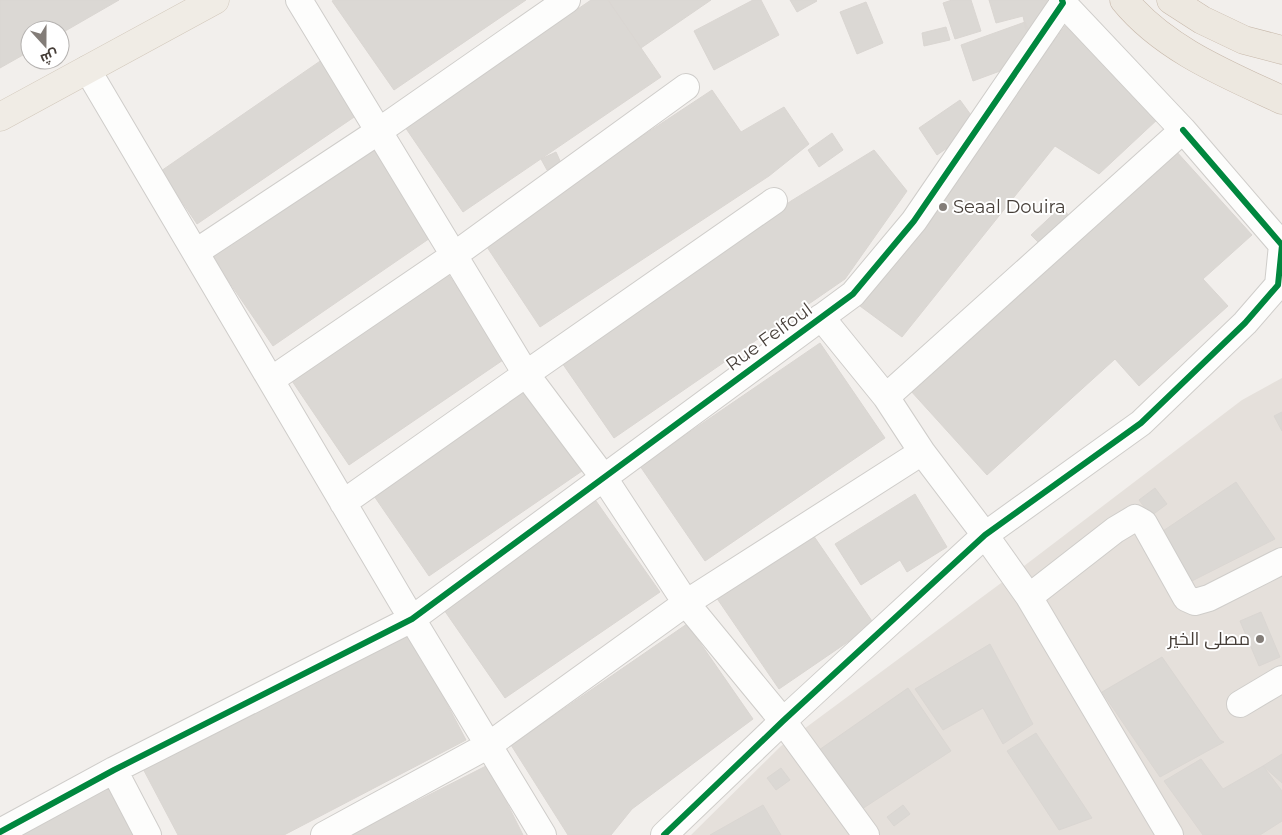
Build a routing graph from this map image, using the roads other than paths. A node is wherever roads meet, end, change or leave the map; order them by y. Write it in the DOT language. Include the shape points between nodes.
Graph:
graph roads {
  1 [pos="215,0"];
  2 [pos="299,0"];
  3 [pos="567,0"];
  4 [pos="1124,0"];
  5 [pos="1171,0"];
  6 [pos="1063,2"];
  7 [pos="1282,50"];
  8 [pos="87,69"];
  9 [pos="686,87"];
  10 [pos="1282,100"];
  11 [pos="0,117"];
  12 [pos="1183,130"];
  13 [pos="379,131"];
  14 [pos="774,201"];
  15 [pos="196,252"];
  16 [pos="453,256"];
  17 [pos="821,317"];
  18 [pos="526,374"];
  19 [pos="271,380"];
  20 [pos="886,397"];
  21 [pos="922,452"];
  22 [pos="604,478"];
  23 [pos="344,503"];
  24 [pos="985,535"];
  25 [pos="1282,561"];
  26 [pos="1029,597"];
  27 [pos="686,603"];
  28 [pos="412,619"];
  29 [pos="1282,679"];
  30 [pos="1240,704"];
  31 [pos="783,721"];
  32 [pos="488,745"];
  33 [pos="114,770"];
  34 [pos="0,832"];
  35 [pos="148,835"];
  36 [pos="324,835"];
  37 [pos="543,835"];
  38 [pos="664,835"];
  39 [pos="866,835"];
  40 [pos="1170,835"];
  1 -- 8 [label="main road"];
  2 -- 13 [label="street"];
  3 -- 13 [label="street"];
  4 -- 10 [label="highway" via="1133,12 1162,36 1191,55"];
  5 -- 7 [label="highway" via="1202,20 1244,40"];
  6 -- 12 [label="street"];
  6 -- 17 [label="street, Rue Felfoul" via="914,221 853,294"];
  8 -- 11 [label="main road"];
  8 -- 15 [label="street"];
  9 -- 16 [label="street"];
  12 -- 20 [label="street"];
  12 -- 24 [label="street" via="1282,245 1278,285 1245,323 1141,423"];
  13 -- 15 [label="street"];
  13 -- 16 [label="street"];
  14 -- 18 [label="street"];
  15 -- 19 [label="street"];
  16 -- 18 [label="street"];
  16 -- 19 [label="street"];
  17 -- 20 [label="street"];
  17 -- 22 [label="street, Rue Felfoul"];
  18 -- 22 [label="street"];
  18 -- 23 [label="street"];
  19 -- 23 [label="street"];
  20 -- 21 [label="street"];
  21 -- 24 [label="street"];
  21 -- 27 [label="street"];
  22 -- 27 [label="street"];
  22 -- 28 [label="street, Rue Felfoul"];
  23 -- 28 [label="street"];
  24 -- 26 [label="street"];
  24 -- 31 [label="street"];
  25 -- 26 [label="street" via="1210,598 1195,602 1186,598 1144,522 1135,518 1114,530"];
  26 -- 40 [label="street"];
  27 -- 31 [label="street"];
  27 -- 32 [label="street"];
  28 -- 32 [label="street"];
  28 -- 33 [label="street, Rue Felfoul"];
  29 -- 30 [label="street"];
  31 -- 38 [label="street"];
  31 -- 39 [label="street"];
  32 -- 36 [label="street"];
  32 -- 37 [label="street"];
  33 -- 34 [label="street, Rue Felfoul"];
  33 -- 35 [label="street"];
}
